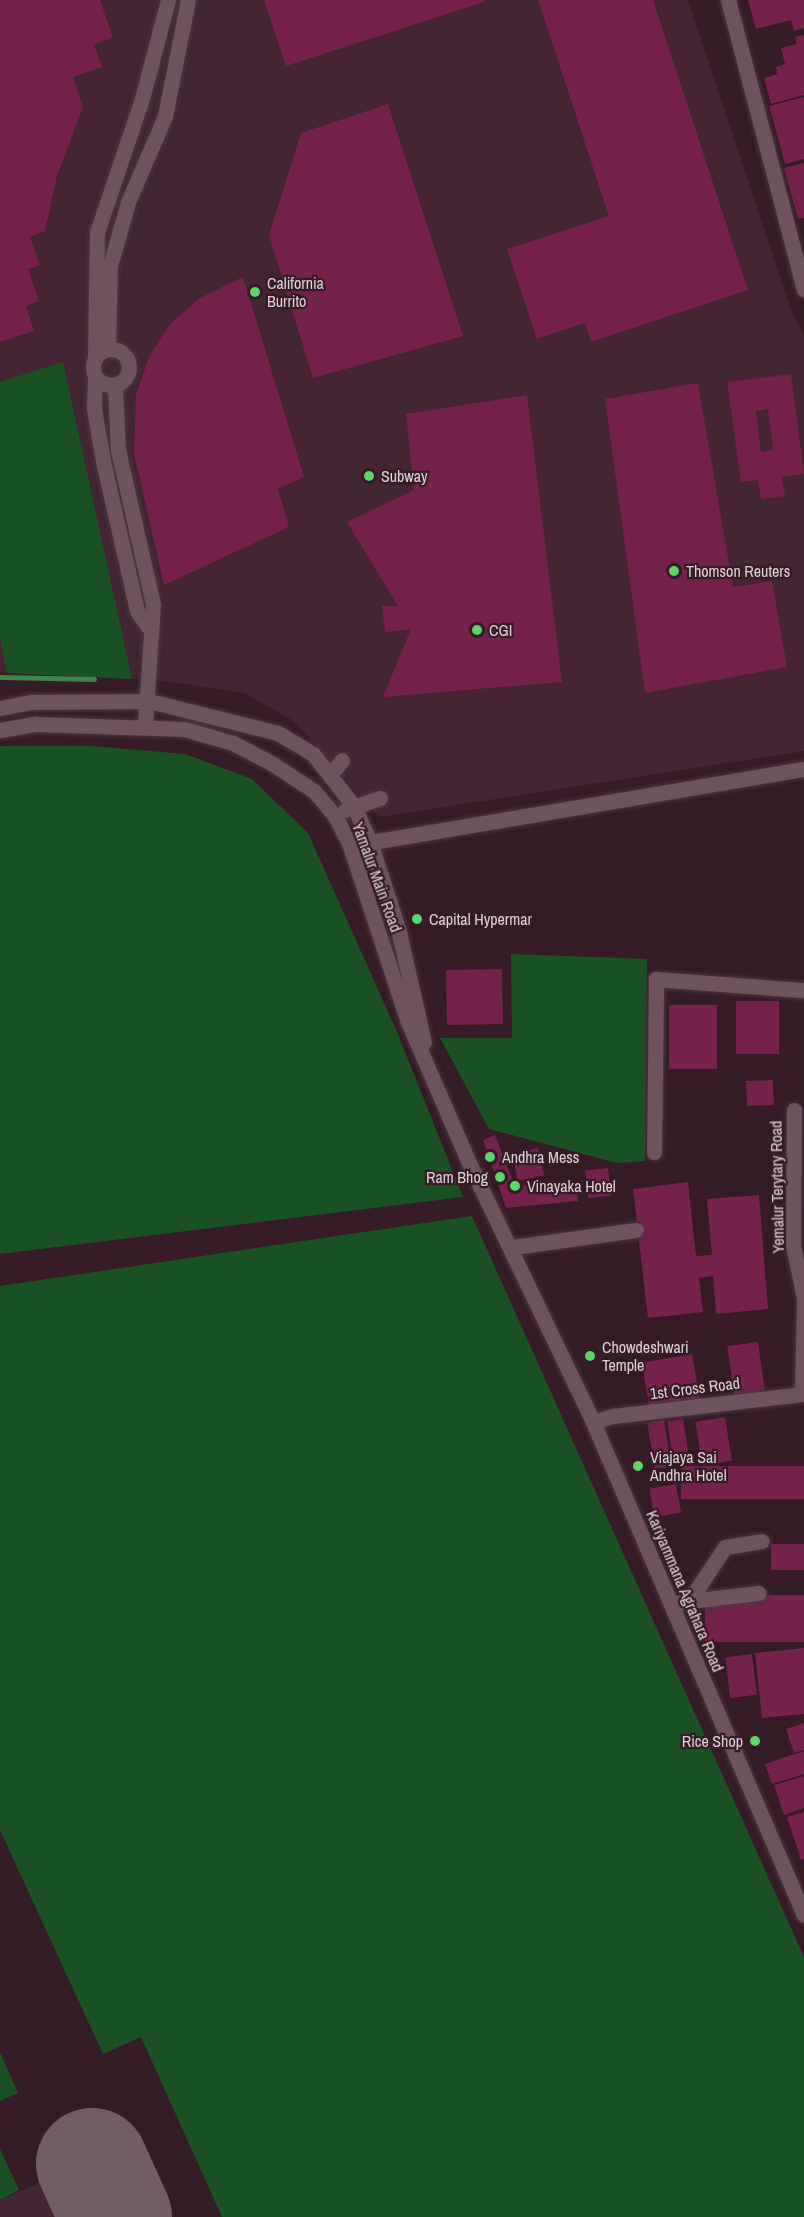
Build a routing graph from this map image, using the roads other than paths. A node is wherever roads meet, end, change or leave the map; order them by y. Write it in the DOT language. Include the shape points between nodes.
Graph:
graph roads {
  1 [pos="168,0"];
  2 [pos="188,0"];
  3 [pos="728,0"];
  4 [pos="804,289"];
  5 [pos="102,353"];
  6 [pos="95,377"];
  7 [pos="115,385"];
  8 [pos="148,627"];
  9 [pos="149,701"];
  10 [pos="0,708"];
  11 [pos="145,725"];
  12 [pos="0,730"];
  13 [pos="342,760"];
  14 [pos="804,769"];
  15 [pos="330,775"];
  16 [pos="380,798"];
  17 [pos="353,805"];
  18 [pos="335,816"];
  19 [pos="370,842"];
  20 [pos="350,846"];
  21 [pos="804,990"];
  22 [pos="408,1022"];
  23 [pos="428,1063"];
  24 [pos="794,1110"];
  25 [pos="654,1152"];
  26 [pos="636,1230"];
  27 [pos="513,1247"];
  28 [pos="804,1298"];
  29 [pos="802,1394"];
  30 [pos="593,1422"];
  31 [pos="762,1541"];
  32 [pos="759,1593"];
  33 [pos="689,1601"];
  34 [pos="671,1605"];
  35 [pos="803,1910"];
  1 -- 5 [label="street" via="142,99 97,232"];
  2 -- 5 [label="street" via="165,116 128,202 110,266"];
  3 -- 4 [label="street"];
  5 -- 6 [label="street"];
  5 -- 7 [label="street" via="122,352 129,364 126,378"];
  6 -- 7 [label="street" via="105,385"];
  6 -- 8 [label="street" via="94,409 103,461 137,611"];
  7 -- 8 [label="street" via="118,450 153,604"];
  8 -- 9 [label="street"];
  9 -- 10 [label="street" via="32,702"];
  9 -- 11 [label="street"];
  9 -- 15 [label="street" via="278,733 313,754"];
  11 -- 12 [label="street, Yamalur Main Road" via="35,724"];
  11 -- 18 [label="street, Yamalur Main Road" via="184,729 233,743 314,791"];
  13 -- 15 [label="street"];
  14 -- 19 [label="street"];
  15 -- 17 [label="street"];
  16 -- 17 [label="street"];
  17 -- 18 [label="street"];
  17 -- 19 [label="street"];
  18 -- 20 [label="street, Yamalur Main Road"];
  19 -- 20 [label="street"];
  19 -- 23 [label="street" via="398,928"];
  20 -- 22 [label="street, Yamalur Main Road"];
  21 -- 25 [label="street" via="656,979"];
  22 -- 23 [label="street, Kariyammana Agrahara Road"];
  23 -- 27 [label="street, Kariyammana Agrahara Road" via="470,1165"];
  24 -- 28 [label="street, Yemalur Terytary Road" via="793,1246"];
  26 -- 27 [label="street"];
  27 -- 30 [label="street, Kariyammana Agrahara Road"];
  28 -- 29 [label="street, Yemalur Terytary Road"];
  29 -- 30 [label="street, 1st Cross Road" via="613,1416"];
  30 -- 34 [label="street, Kariyammana Agrahara Road"];
  31 -- 33 [label="street" via="725,1547"];
  32 -- 33 [label="street"];
  33 -- 34 [label="street"];
  34 -- 35 [label="street, Kariyammana Agrahara Road"];
}
